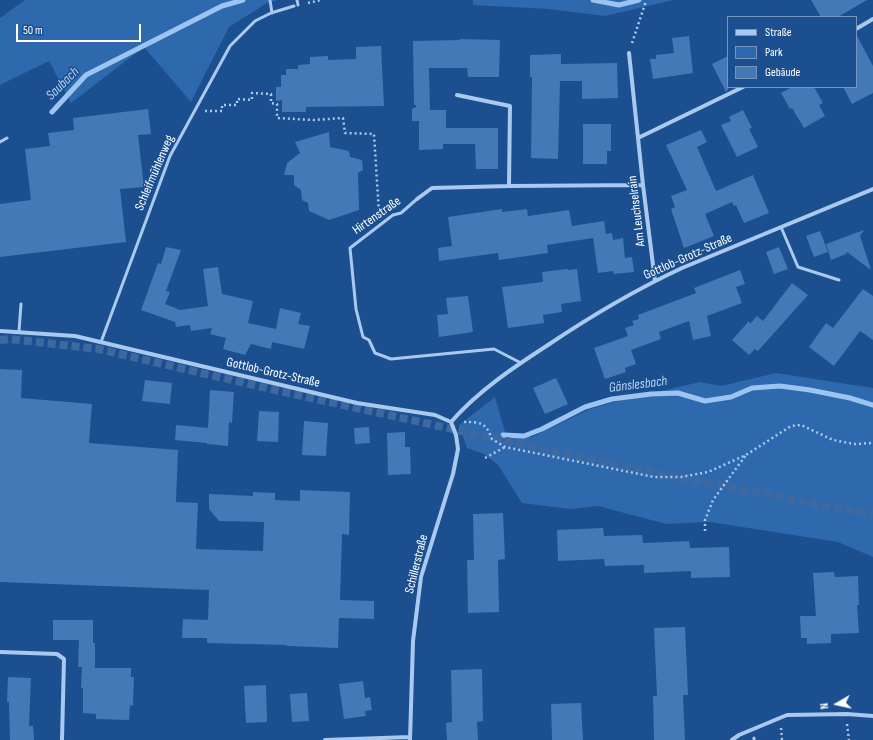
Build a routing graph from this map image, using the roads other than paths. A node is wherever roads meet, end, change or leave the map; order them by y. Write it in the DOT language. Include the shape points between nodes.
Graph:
graph roads {
  1 [pos="270,0"];
  2 [pos="297,0"];
  3 [pos="272,12"];
  4 [pos="873,19"];
  5 [pos="857,28"];
  6 [pos="629,53"];
  7 [pos="741,88"];
  8 [pos="456,95"];
  9 [pos="7,138"];
  10 [pos="638,138"];
  11 [pos="0,142"];
  12 [pos="643,185"];
  13 [pos="509,186"];
  14 [pos="873,189"];
  15 [pos="417,199"];
  16 [pos="780,227"];
  17 [pos="839,280"];
  18 [pos="655,281"];
  19 [pos="21,304"];
  20 [pos="0,331"];
  21 [pos="19,331"];
  22 [pos="101,342"];
  23 [pos="521,363"];
  24 [pos="451,422"];
  25 [pos="0,652"];
  26 [pos="873,716"];
  27 [pos="410,739"];
  28 [pos="62,740"];
  29 [pos="325,740"];
  30 [pos="732,740"];
  1 -- 3 [label="lane"];
  2 -- 3 [label="lane, Schleifmühlenweg" via="296,5"];
  3 -- 22 [label="lane, Schleifmühlenweg" via="255,20 230,46 170,156"];
  4 -- 5 [label="street"];
  6 -- 10 [label="street, Am Leuchselrain"];
  7 -- 10 [label="street"];
  8 -- 13 [label="street" via="510,106"];
  9 -- 11 [label="lane"];
  10 -- 12 [label="street, Am Leuchselrain"];
  12 -- 13 [label="street, Hirtenstraße"];
  12 -- 18 [label="street, Am Leuchselrain"];
  13 -- 15 [label="street, Hirtenstraße" via="432,188"];
  14 -- 16 [label="street, Gottlob-Grotz-Straße"];
  15 -- 23 [label="lane, Hirtenstraße" via="350,248 356,309 363,337 369,340 375,353 391,359 494,349"];
  16 -- 17 [label="lane" via="798,267"];
  16 -- 18 [label="street, Gottlob-Grotz-Straße"];
  18 -- 23 [label="street, Gottlob-Grotz-Straße" via="595,314"];
  19 -- 21 [label="lane"];
  20 -- 21 [label="street, Gottlob-Grotz-Straße"];
  21 -- 22 [label="street, Gottlob-Grotz-Straße" via="75,336"];
  22 -- 24 [label="street, Gottlob-Grotz-Straße" via="357,403 435,415"];
  23 -- 24 [label="street, Gottlob-Grotz-Straße" via="470,402"];
  24 -- 27 [label="street, Schillerstraße" via="458,449 453,474 421,577 413,641"];
  25 -- 28 [label="street" via="57,654 64,659"];
  26 -- 30 [label="street" via="787,715"];
  27 -- 29 [label="street"];
}
